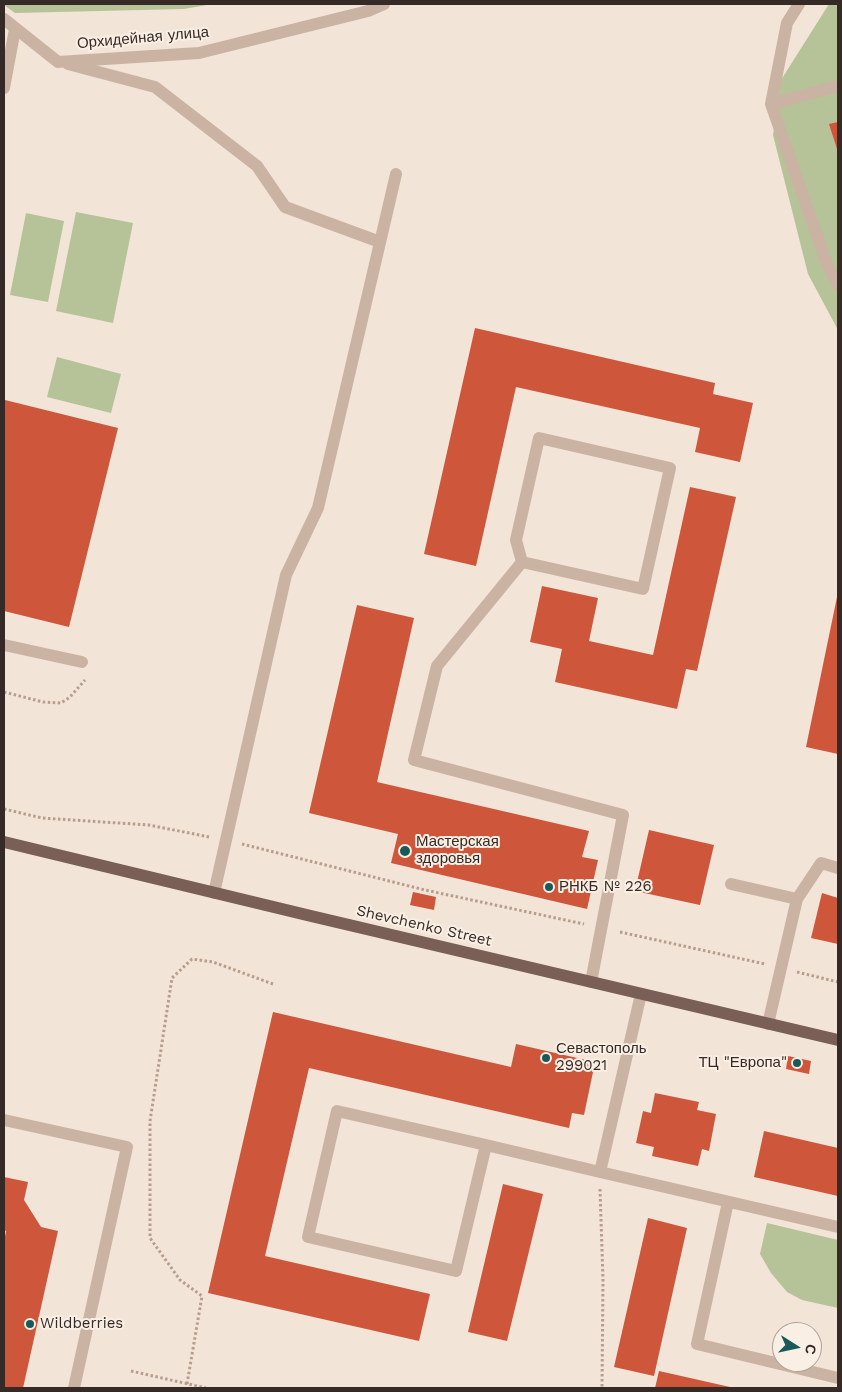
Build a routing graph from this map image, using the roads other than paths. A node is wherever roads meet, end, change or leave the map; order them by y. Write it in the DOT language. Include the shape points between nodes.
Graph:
graph roads {
  1 [pos="384,4"];
  2 [pos="799,4"];
  3 [pos="4,19"];
  4 [pos="15,29"];
  5 [pos="58,62"];
  6 [pos="838,86"];
  7 [pos="4,88"];
  8 [pos="771,104"];
  9 [pos="396,174"];
  10 [pos="380,242"];
  11 [pos="838,285"];
  12 [pos="522,562"];
  13 [pos="4,645"];
  14 [pos="82,662"];
  15 [pos="4,842"];
  16 [pos="838,868"];
  17 [pos="731,884"];
  18 [pos="214,893"];
  19 [pos="797,900"];
  20 [pos="591,982"];
  21 [pos="642,994"];
  22 [pos="768,1024"];
  23 [pos="838,1040"];
  24 [pos="4,1120"];
  25 [pos="486,1145"];
  26 [pos="600,1172"];
  27 [pos="728,1202"];
  28 [pos="838,1227"];
  29 [pos="838,1378"];
  30 [pos="74,1388"];
  1 -- 5 [label="street, Орхидейная улица" via="368,11 200,53"];
  2 -- 8 [label="street" via="787,23"];
  3 -- 4 [label="street, Орхидейная улица"];
  4 -- 5 [label="street, Орхидейная улица"];
  4 -- 7 [label="street"];
  5 -- 10 [label="street" via="155,87 257,166 285,207"];
  6 -- 8 [label="street"];
  8 -- 11 [label="street" via="827,264"];
  9 -- 10 [label="street"];
  10 -- 18 [label="street" via="318,508 286,575"];
  12 -- 12 [label="street" via="643,589 670,468 539,438 516,540"];
  12 -- 20 [label="street" via="437,666 414,760 622,815"];
  13 -- 14 [label="street"];
  15 -- 18 [label="main road, Shevchenko Street"];
  16 -- 19 [label="street" via="821,863"];
  17 -- 19 [label="street"];
  18 -- 20 [label="main road, Shevchenko Street"];
  19 -- 22 [label="street"];
  20 -- 21 [label="main road, Shevchenko Street"];
  21 -- 22 [label="main road, Shevchenko Street"];
  21 -- 26 [label="street"];
  22 -- 23 [label="main road, Shevchenko Street"];
  24 -- 30 [label="street" via="127,1147"];
  25 -- 25 [label="street" via="337,1111 308,1237 456,1271"];
  25 -- 26 [label="street"];
  26 -- 27 [label="street"];
  27 -- 28 [label="street"];
  27 -- 29 [label="street" via="697,1344"];
}
